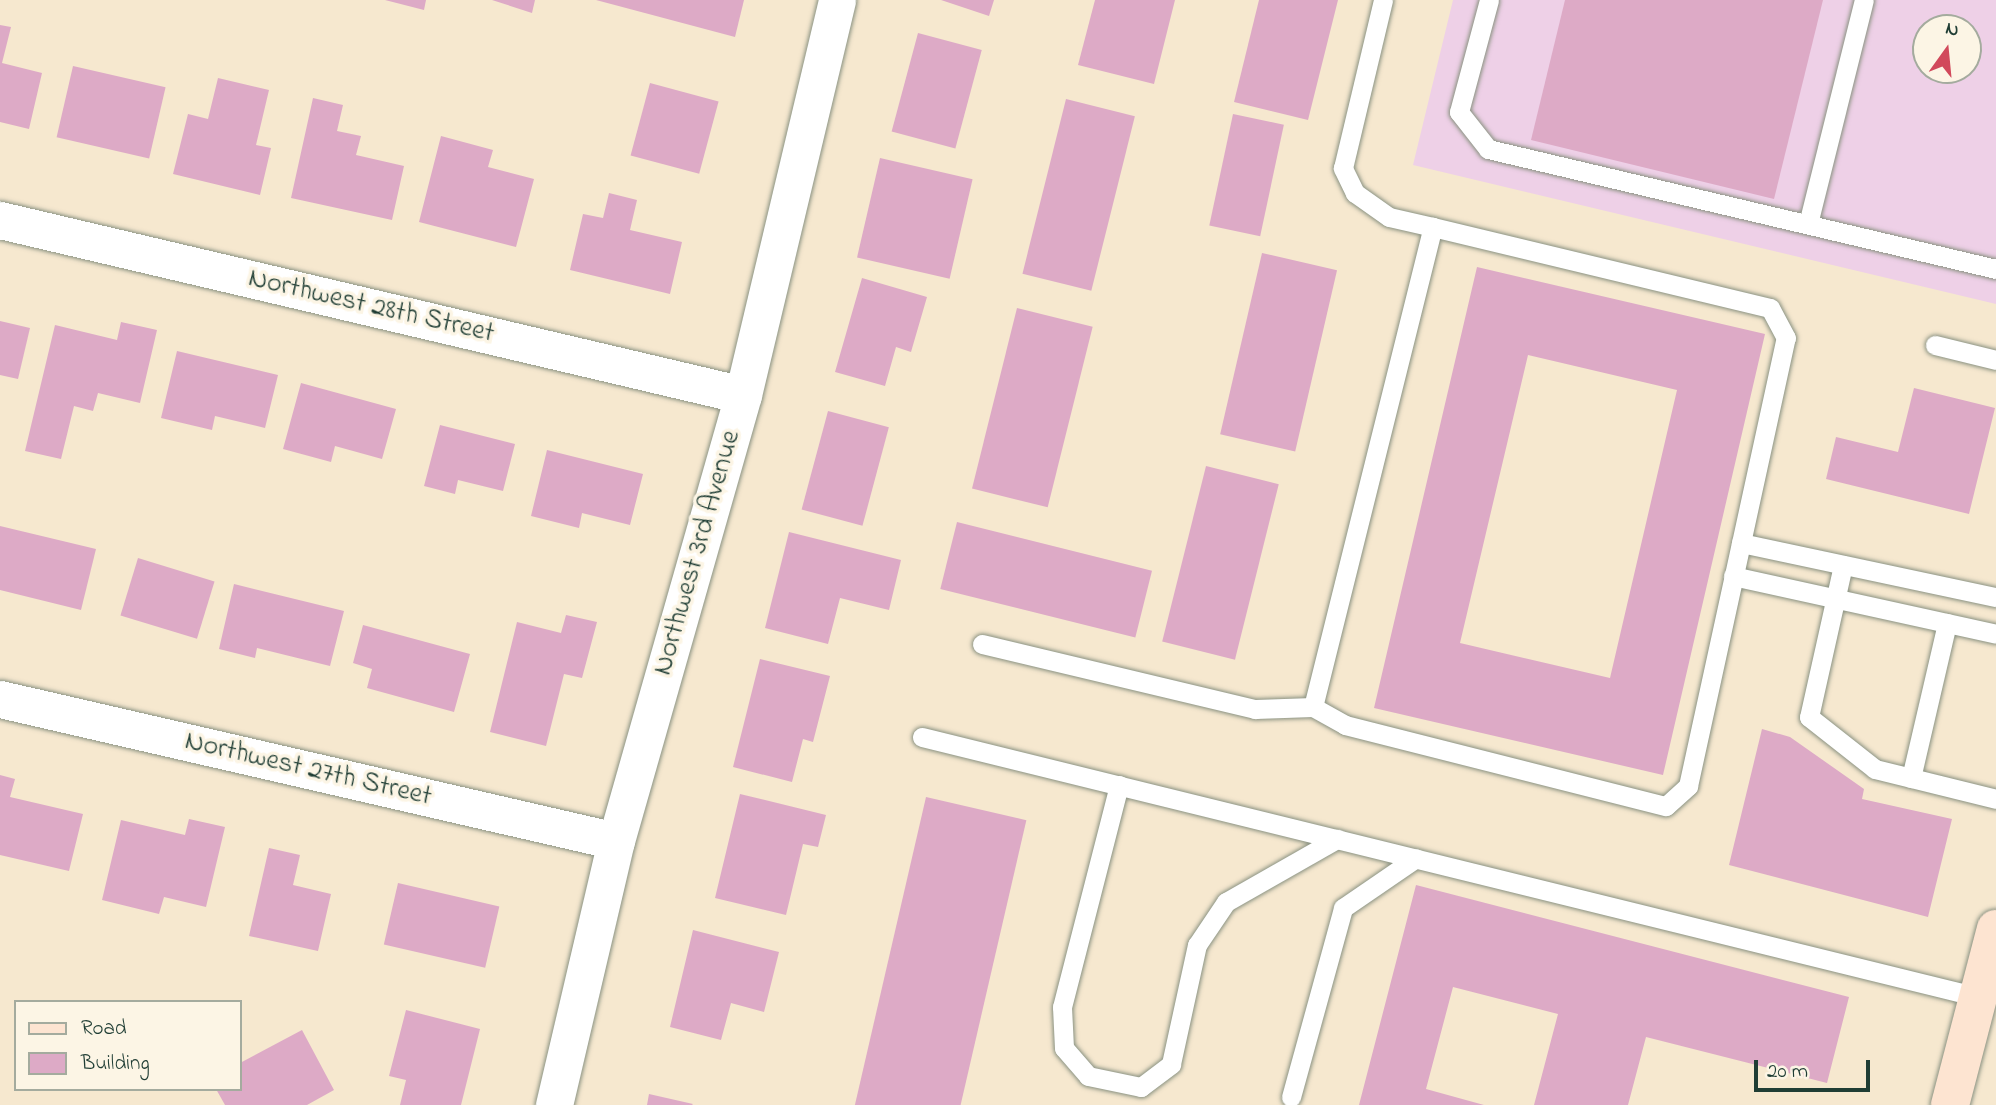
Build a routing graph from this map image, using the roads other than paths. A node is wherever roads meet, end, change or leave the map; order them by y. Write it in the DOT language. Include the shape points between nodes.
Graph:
graph roads {
  1 [pos="837,0"];
  2 [pos="1383,0"];
  3 [pos="1489,0"];
  4 [pos="1864,0"];
  5 [pos="0,220"];
  6 [pos="1808,225"];
  7 [pos="1433,227"];
  8 [pos="1996,269"];
  9 [pos="1935,345"];
  10 [pos="1996,360"];
  11 [pos="743,395"];
  12 [pos="1741,543"];
  13 [pos="1843,565"];
  14 [pos="1733,576"];
  15 [pos="1996,597"];
  16 [pos="1836,598"];
  17 [pos="1947,623"];
  18 [pos="1996,634"];
  19 [pos="982,644"];
  20 [pos="0,699"];
  21 [pos="1314,707"];
  22 [pos="922,737"];
  23 [pos="1911,778"];
  24 [pos="1119,785"];
  25 [pos="1996,799"];
  26 [pos="1337,839"];
  27 [pos="616,841"];
  28 [pos="1416,858"];
  29 [pos="1996,929"];
  30 [pos="1978,997"];
  31 [pos="1291,1097"];
  32 [pos="554,1105"];
  33 [pos="1950,1105"];
  1 -- 11 [label="street, Northwest 3rd Avenue"];
  2 -- 7 [label="lane" via="1343,168 1355,193 1389,217"];
  3 -- 6 [label="lane" via="1459,112 1488,149"];
  4 -- 6 [label="lane"];
  5 -- 11 [label="street, Northwest 28th Street"];
  6 -- 8 [label="lane"];
  7 -- 12 [label="lane" via="1770,308 1786,338"];
  7 -- 21 [label="lane"];
  9 -- 10 [label="lane"];
  11 -- 27 [label="street, Northwest 3rd Avenue"];
  12 -- 13 [label="lane"];
  12 -- 14 [label="lane"];
  13 -- 15 [label="lane"];
  13 -- 16 [label="lane"];
  14 -- 16 [label="lane"];
  14 -- 21 [label="lane" via="1688,786 1666,806 1345,725"];
  16 -- 17 [label="lane"];
  16 -- 23 [label="lane" via="1810,716 1875,769"];
  17 -- 18 [label="lane"];
  17 -- 23 [label="lane"];
  19 -- 21 [label="lane" via="1255,709"];
  20 -- 27 [label="street, Northwest 27th Street"];
  22 -- 24 [label="lane"];
  23 -- 25 [label="lane"];
  24 -- 26 [label="lane"];
  24 -- 26 [label="lane" via="1062,1007 1064,1048 1088,1076 1141,1087 1171,1065 1197,945 1226,902"];
  26 -- 28 [label="lane"];
  27 -- 32 [label="street, Northwest 3rd Avenue"];
  28 -- 30 [label="lane"];
  28 -- 31 [label="lane" via="1343,908"];
  29 -- 30 [label="main road"];
  30 -- 33 [label="main road"];
}
